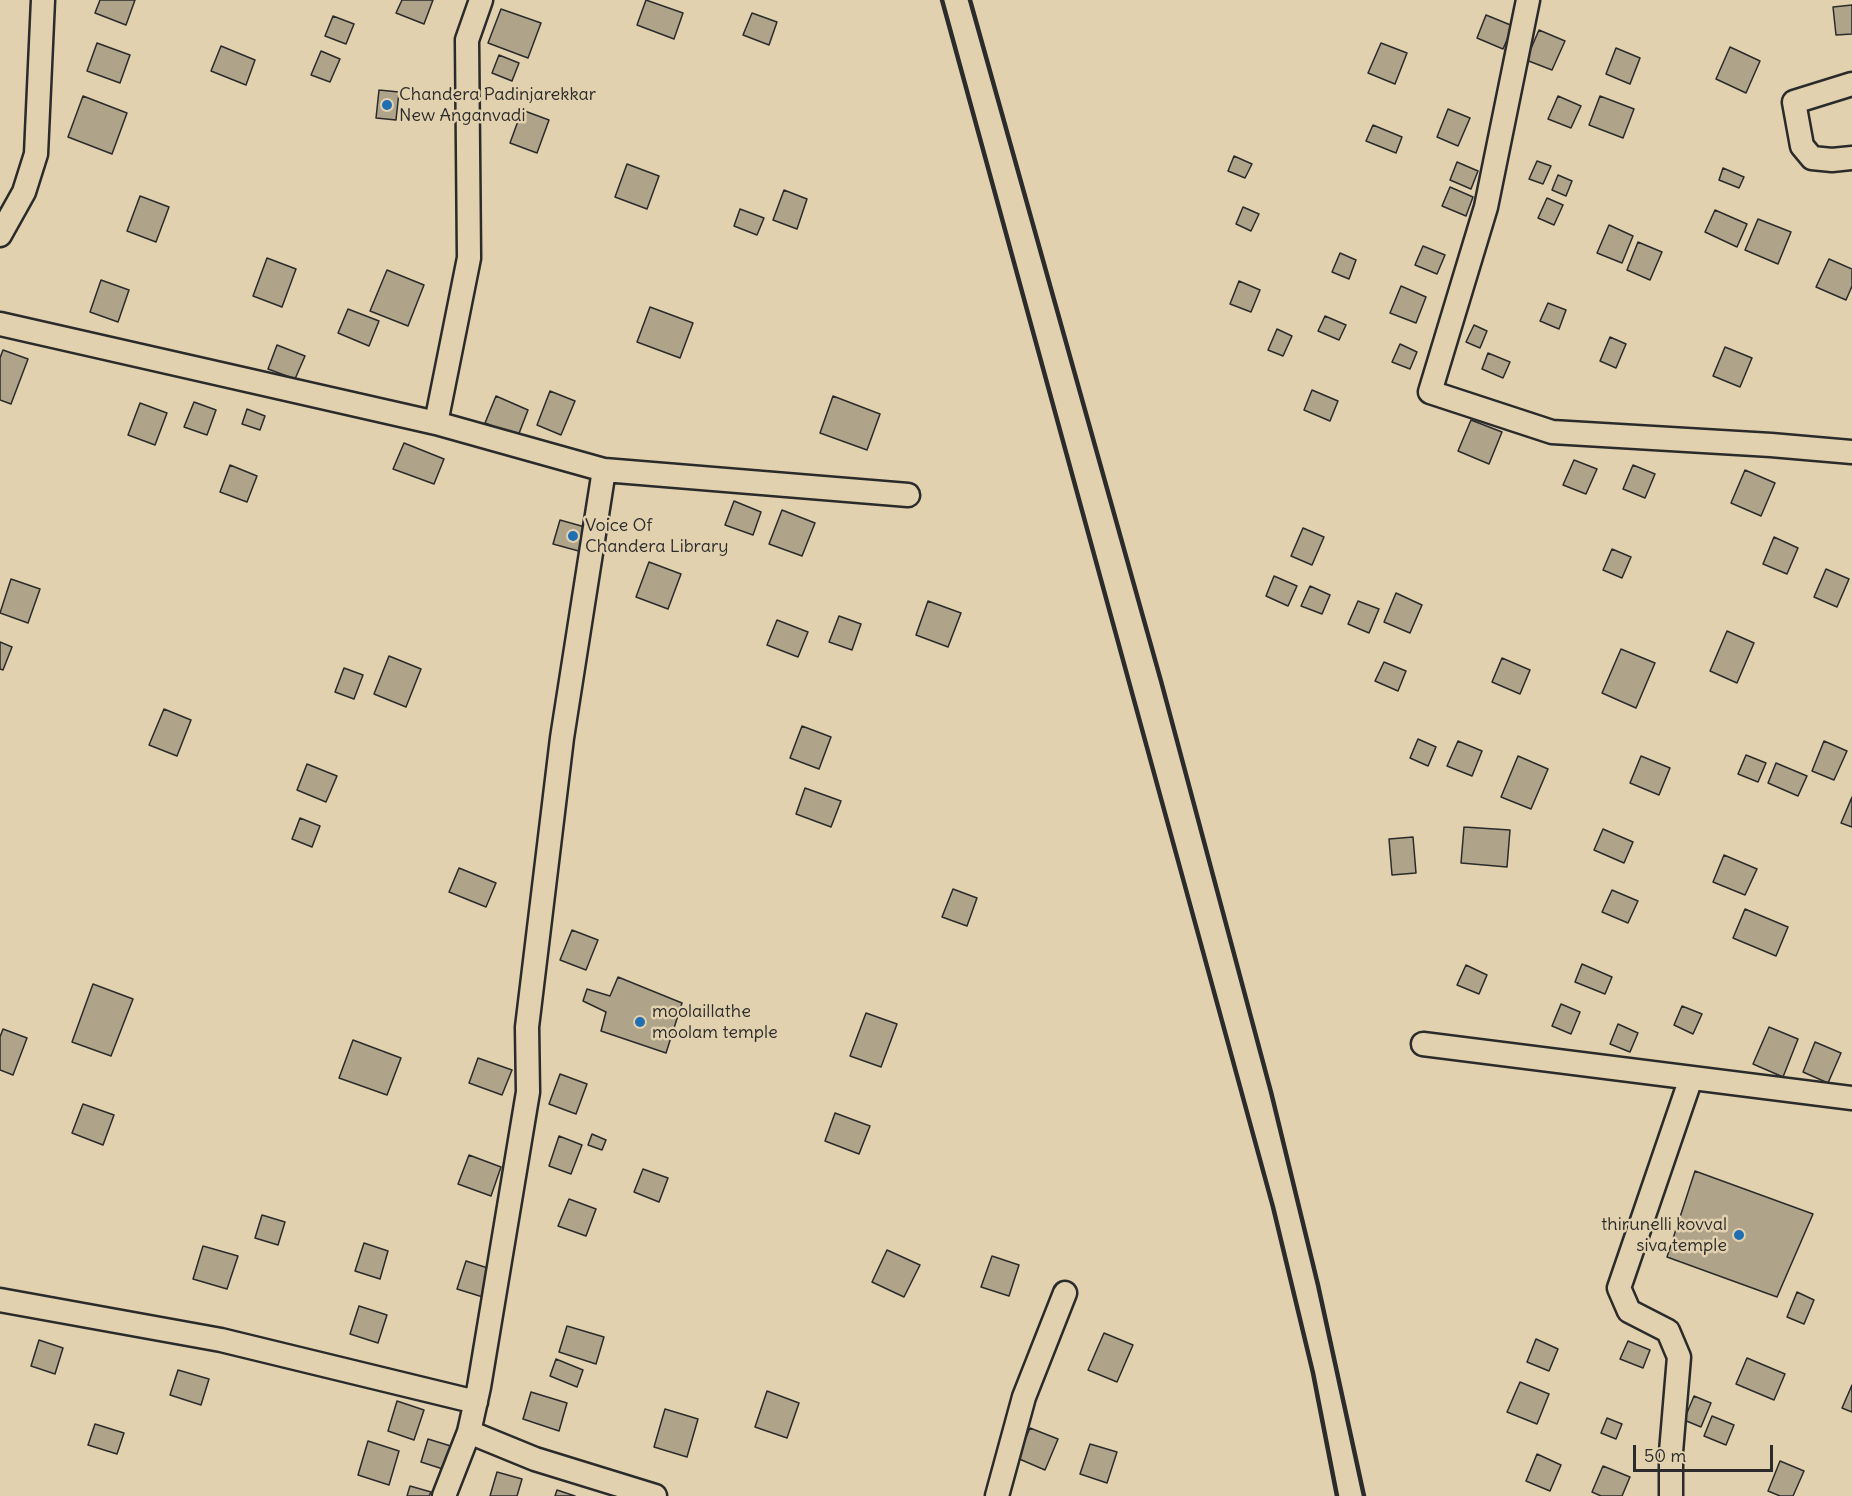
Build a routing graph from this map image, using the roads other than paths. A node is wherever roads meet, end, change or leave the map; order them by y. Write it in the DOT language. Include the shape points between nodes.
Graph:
graph roads {
  1 [pos="43,0"];
  2 [pos="481,0"];
  3 [pos="1528,0"];
  4 [pos="1852,84"];
  5 [pos="1852,158"];
  6 [pos="0,235"];
  7 [pos="0,324"];
  8 [pos="436,423"];
  9 [pos="1852,452"];
  10 [pos="604,470"];
  11 [pos="908,495"];
  12 [pos="1423,1044"];
  13 [pos="1691,1078"];
  14 [pos="1852,1098"];
  15 [pos="1065,1293"];
  16 [pos="0,1300"];
  17 [pos="476,1402"];
  18 [pos="469,1432"];
  19 [pos="444,1496"];
  20 [pos="655,1496"];
  21 [pos="997,1496"];
  22 [pos="1671,1496"];
  1 -- 6 [label="street" via="36,154 24,192"];
  2 -- 8 [label="street" via="467,40 469,258"];
  3 -- 9 [label="street" via="1486,207 1430,392 1552,432"];
  4 -- 5 [label="street" via="1794,102 1802,146 1812,158"];
  7 -- 8 [label="street"];
  8 -- 10 [label="street"];
  10 -- 11 [label="street"];
  10 -- 17 [label="street" via="562,738 527,1027 528,1092"];
  12 -- 13 [label="street"];
  13 -- 14 [label="street"];
  13 -- 22 [label="street" via="1619,1288 1629,1311 1668,1331 1679,1357"];
  15 -- 21 [label="street" via="1024,1396"];
  16 -- 17 [label="street" via="221,1340"];
  17 -- 18 [label="street"];
  18 -- 19 [label="street"];
  18 -- 20 [label="street" via="535,1459"];
}
